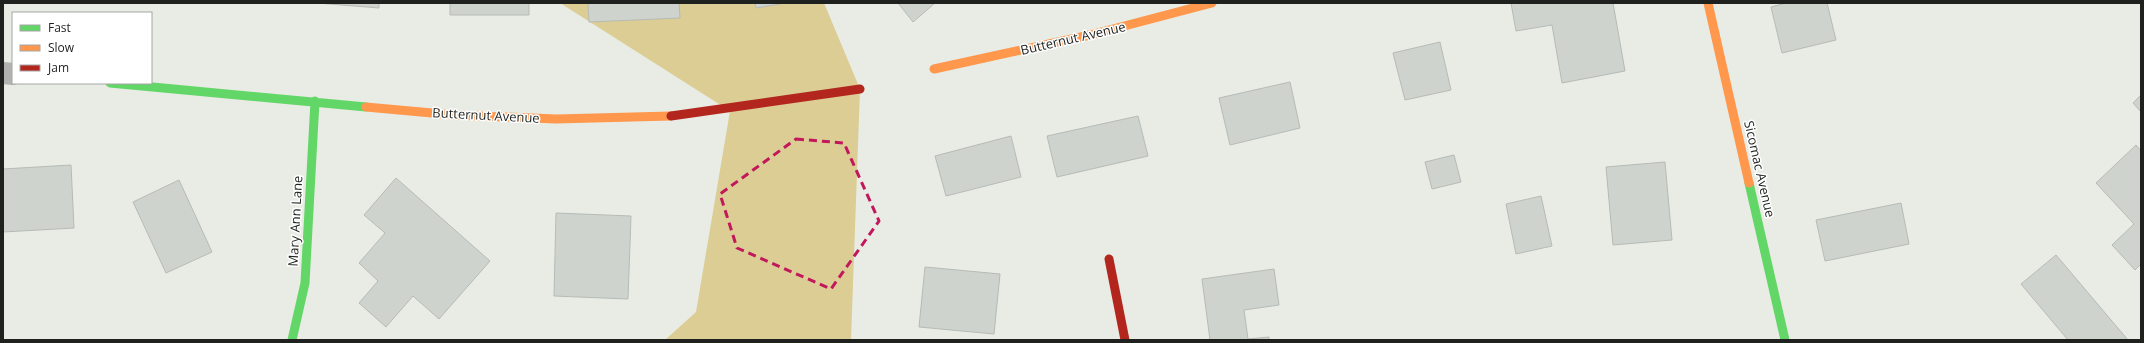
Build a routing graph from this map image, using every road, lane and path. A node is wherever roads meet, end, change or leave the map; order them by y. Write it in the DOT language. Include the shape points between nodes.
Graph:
graph roads {
  1 [pos="1212,3"];
  2 [pos="1713,6"];
  3 [pos="934,69"];
  4 [pos="121,84"];
  5 [pos="860,89"];
  6 [pos="315,102"];
  7 [pos="1109,259"];
  8 [pos="292,340"];
  9 [pos="1125,340"];
  10 [pos="1785,340"];
  1 -- 3 [label="street, Butternut Avenue" via="1090,35"];
  2 -- 10 [label="street, Sicomac Avenue"];
  4 -- 6 [label="street, Butternut Avenue"];
  5 -- 6 [label="street, Butternut Avenue" via="657,117 556,119 462,115"];
  6 -- 8 [label="street, Mary Ann Lane" via="305,283"];
  7 -- 9 [label="street"];
}
